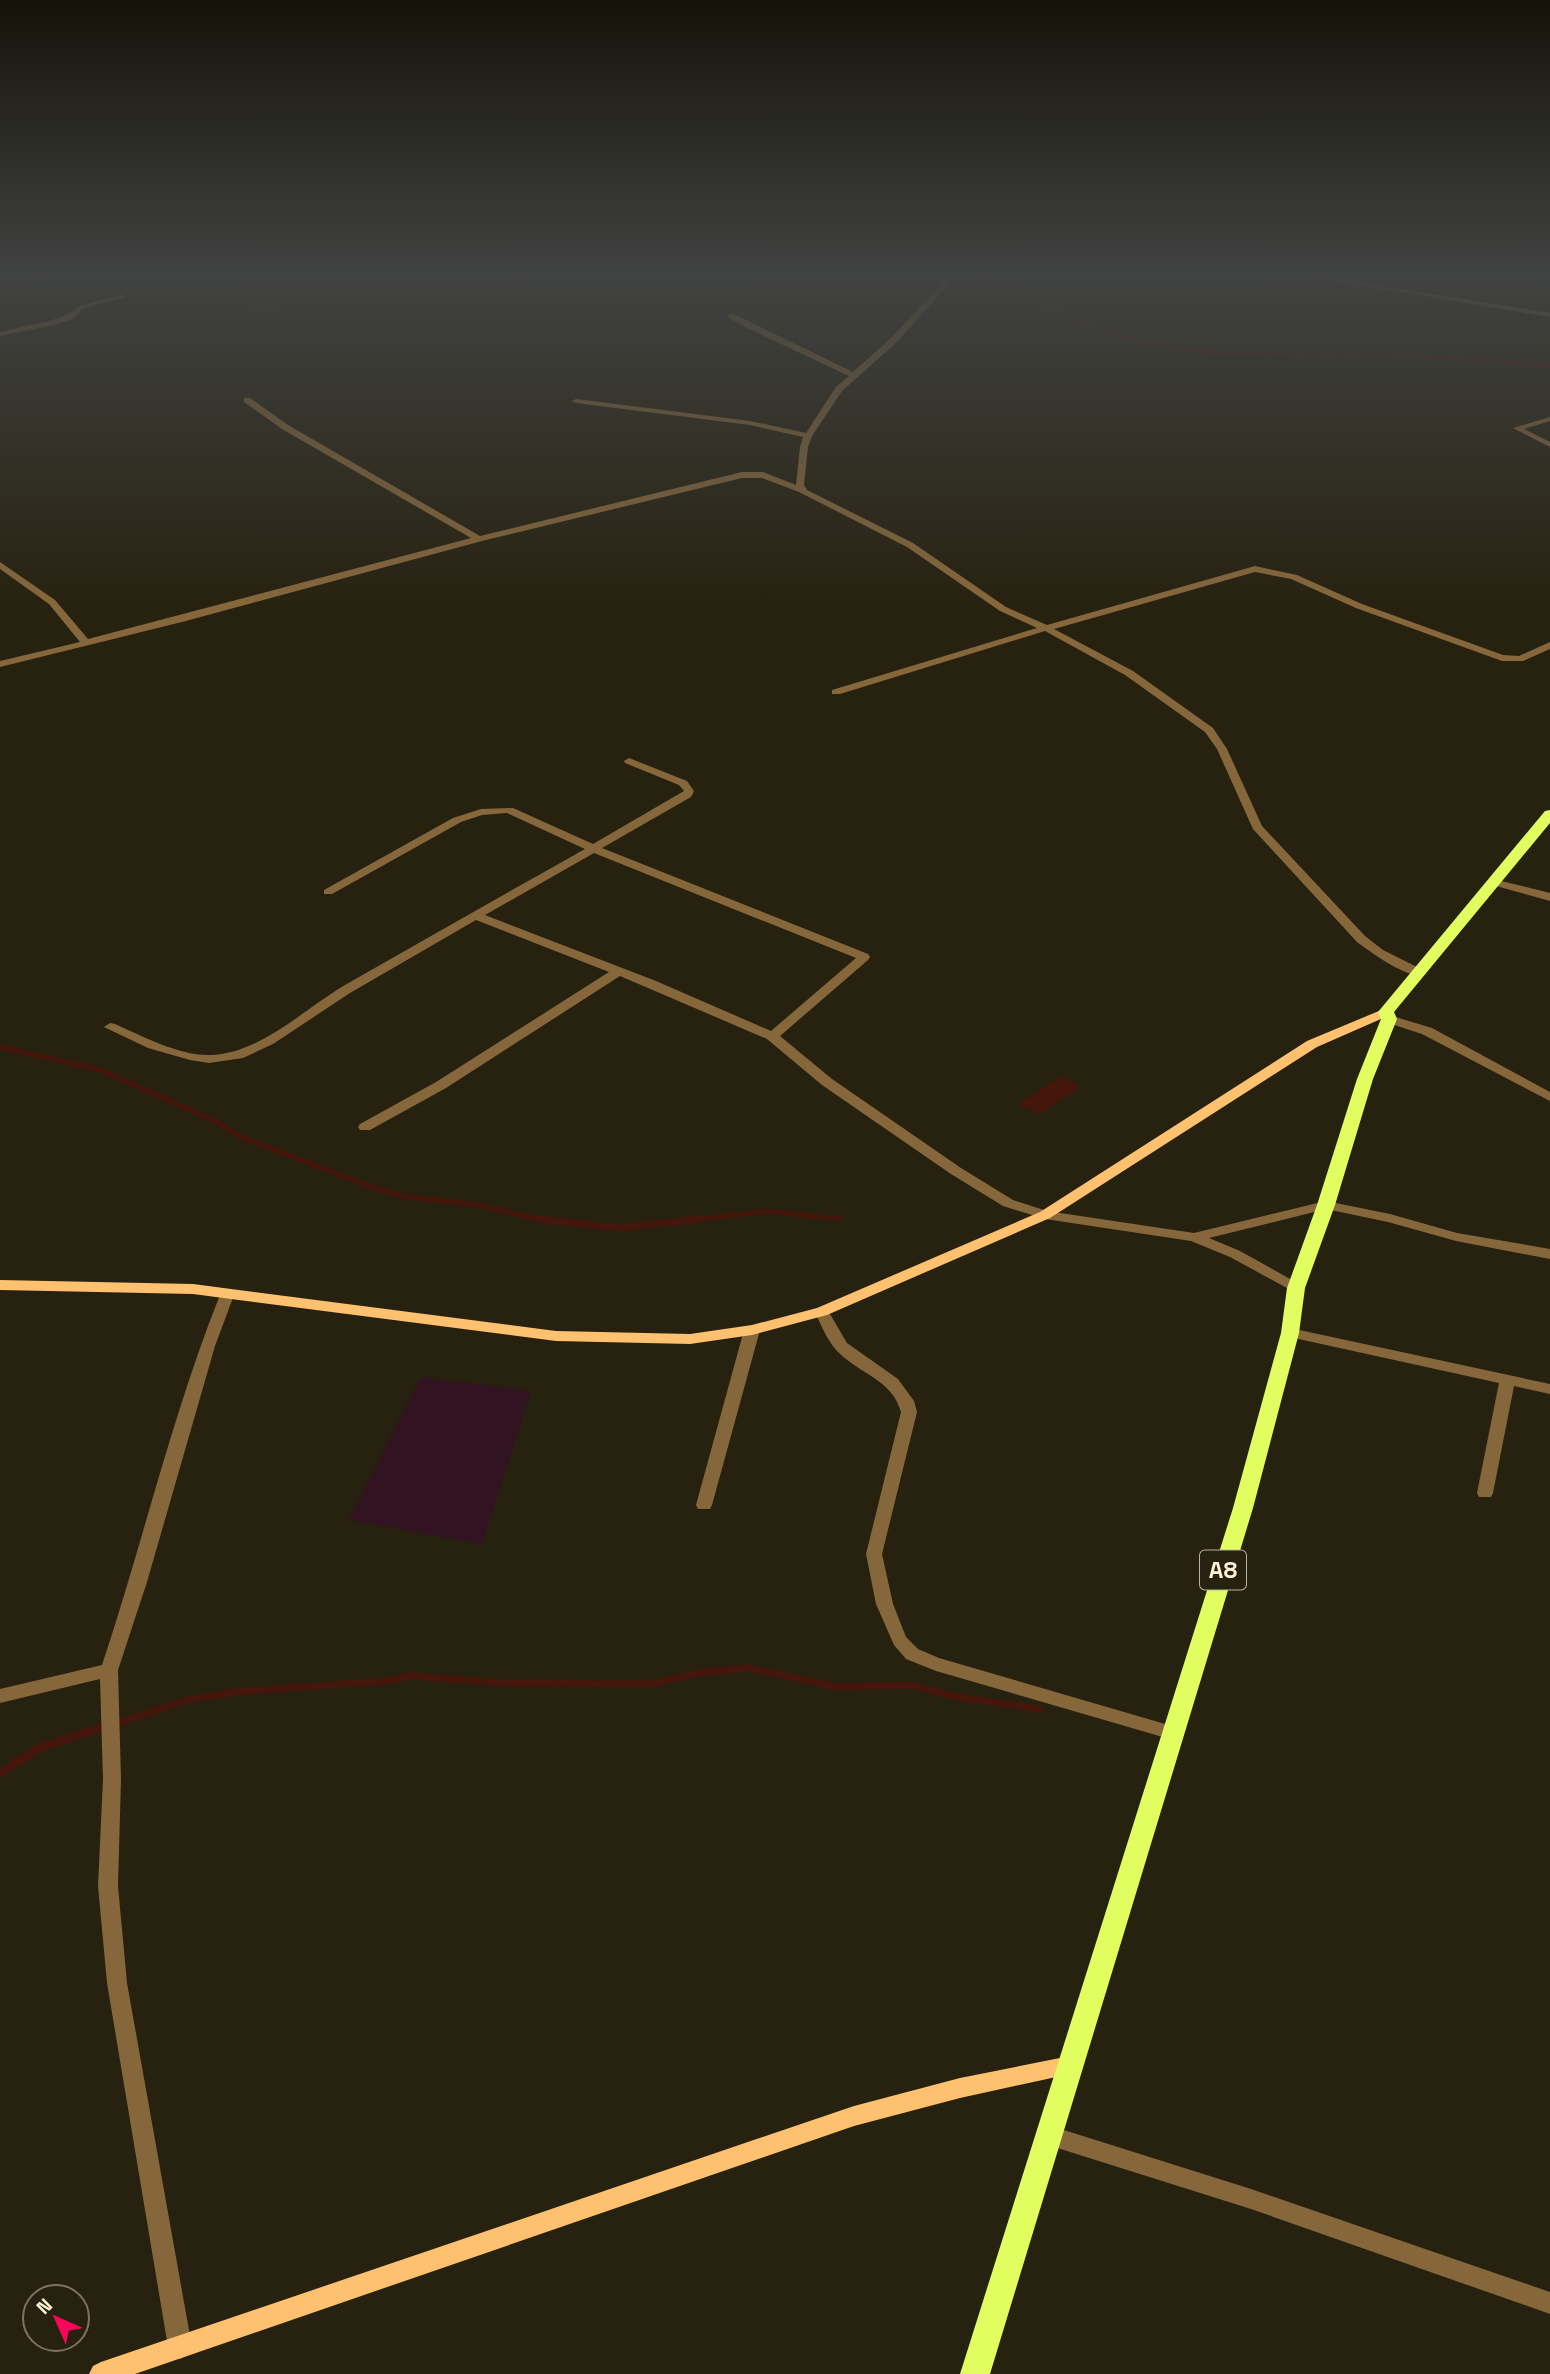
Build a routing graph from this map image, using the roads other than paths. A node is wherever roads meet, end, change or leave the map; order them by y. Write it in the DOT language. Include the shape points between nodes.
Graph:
graph roads {
  1 [pos="843,386"];
  2 [pos="247,400"];
  3 [pos="576,401"];
  4 [pos="1550,419"];
  5 [pos="808,436"];
  6 [pos="1550,444"];
  7 [pos="801,490"];
  8 [pos="479,539"];
  9 [pos="0,565"];
  10 [pos="1046,628"];
  11 [pos="86,643"];
  12 [pos="1550,645"];
  13 [pos="0,664"];
  14 [pos="836,692"];
  15 [pos="629,761"];
  16 [pos="1550,814"];
  17 [pos="592,848"];
  18 [pos="1493,882"];
  19 [pos="328,892"];
  20 [pos="1550,897"];
  21 [pos="476,916"];
  22 [pos="617,972"];
  23 [pos="1417,972"];
  24 [pos="1388,1015"];
  25 [pos="110,1027"];
  26 [pos="772,1036"];
  27 [pos="1550,1097"];
  28 [pos="365,1127"];
  29 [pos="1326,1205"];
  30 [pos="1045,1215"];
  31 [pos="1194,1237"];
  32 [pos="1550,1254"];
  33 [pos="0,1285"];
  34 [pos="1296,1288"];
  35 [pos="227,1295"];
  36 [pos="822,1312"];
  37 [pos="752,1329"];
  38 [pos="1290,1333"];
  39 [pos="1507,1380"];
  40 [pos="1550,1389"];
  41 [pos="1485,1493"];
  42 [pos="704,1505"];
  43 [pos="110,1670"];
  44 [pos="0,1696"];
  45 [pos="1173,1733"];
  46 [pos="1070,2065"];
  47 [pos="1048,2135"];
  48 [pos="1550,2303"];
  49 [pos="180,2347"];
  50 [pos="100,2374"];
  51 [pos="975,2374"];
  1 -- 5 [label="street"];
  2 -- 8 [label="street" via="285,427"];
  3 -- 5 [label="street" via="750,423"];
  4 -- 6 [label="street" via="1517,428"];
  5 -- 7 [label="street"];
  7 -- 8 [label="street" via="751,473"];
  7 -- 10 [label="street" via="910,545 996,604"];
  8 -- 11 [label="street"];
  9 -- 11 [label="street" via="52,602"];
  10 -- 12 [label="street" via="1255,569 1294,577 1502,658 1520,659"];
  10 -- 14 [label="street"];
  10 -- 23 [label="street" via="1129,673 1209,730 1223,749 1257,827 1361,939"];
  11 -- 13 [label="street"];
  15 -- 17 [label="street" via="682,783 689,791 664,810"];
  16 -- 18 [label="main road, A8"];
  17 -- 19 [label="street" via="509,810 481,812 418,839"];
  17 -- 21 [label="street"];
  17 -- 26 [label="street" via="864,957"];
  18 -- 20 [label="street"];
  18 -- 23 [label="main road, A8"];
  21 -- 22 [label="street"];
  21 -- 25 [label="street" via="238,1055 190,1056"];
  22 -- 26 [label="street"];
  22 -- 28 [label="street" via="441,1085"];
  23 -- 24 [label="main road, A8"];
  24 -- 27 [label="street"];
  24 -- 29 [label="main road, A8"];
  24 -- 30 [label="street" via="1312,1044"];
  26 -- 30 [label="street" via="827,1082 956,1171 1008,1203"];
  29 -- 31 [label="street"];
  29 -- 32 [label="street"];
  29 -- 34 [label="main road, A8"];
  30 -- 31 [label="street"];
  30 -- 36 [label="street"];
  31 -- 34 [label="street"];
  33 -- 35 [label="street" via="181,1288"];
  34 -- 38 [label="main road, A8"];
  35 -- 37 [label="street" via="556,1336 690,1339"];
  35 -- 43 [label="street" via="207,1346"];
  36 -- 37 [label="street"];
  36 -- 45 [label="street" via="842,1348 895,1384 907,1398 909,1412 874,1554 894,1631 904,1647 936,1664"];
  37 -- 42 [label="street"];
  38 -- 39 [label="street"];
  38 -- 45 [label="main road, A8" via="1243,1508"];
  39 -- 40 [label="street"];
  39 -- 41 [label="street"];
  43 -- 44 [label="street"];
  43 -- 49 [label="street" via="108,1886 117,1983"];
  45 -- 46 [label="main road, A8"];
  46 -- 47 [label="main road, A8"];
  46 -- 49 [label="street" via="842,2119"];
  47 -- 48 [label="street"];
  47 -- 51 [label="main road, A8"];
  49 -- 50 [label="street"];
}
